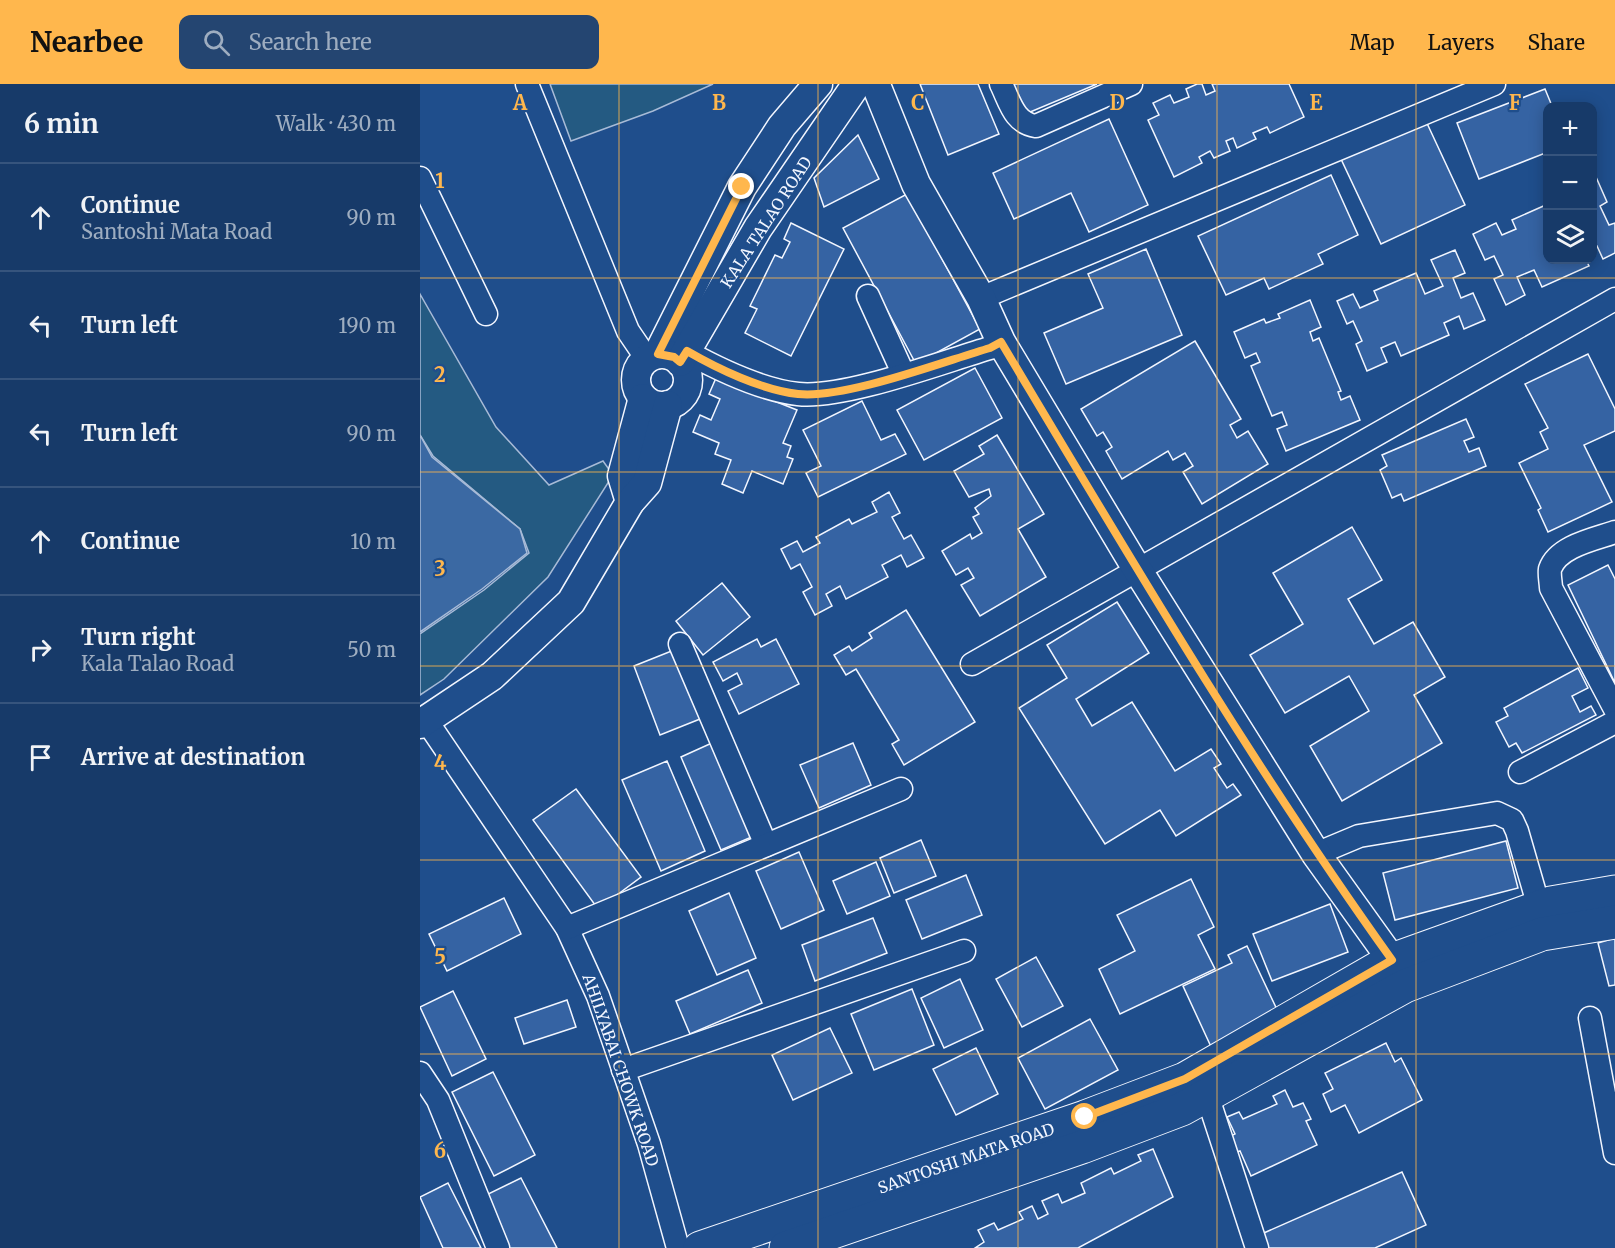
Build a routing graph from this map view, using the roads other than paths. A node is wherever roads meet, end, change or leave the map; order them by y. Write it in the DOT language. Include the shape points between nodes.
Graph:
graph roads {
  1 [pos="527,84"];
  2 [pos="818,84"];
  3 [pos="866,84"];
  4 [pos="1001,84"];
  5 [pos="1131,84"];
  6 [pos="1494,84"];
  7 [pos="782,126"];
  8 [pos="812,149"];
  9 [pos="420,178"];
  10 [pos="868,296"];
  11 [pos="981,297"];
  12 [pos="1615,299"];
  13 [pos="486,314"];
  14 [pos="1001,342"];
  15 [pos="668,357"];
  16 [pos="903,374"];
  17 [pos="656,402"];
  18 [pos="1615,532"];
  19 [pos="1137,569"];
  20 [pos="680,644"];
  21 [pos="972,664"];
  22 [pos="1615,709"];
  23 [pos="423,722"];
  24 [pos="1615,722"];
  25 [pos="1520,772"];
  26 [pos="901,789"];
  27 [pos="766,844"];
  28 [pos="1316,854"];
  29 [pos="1615,892"];
  30 [pos="1571,915"];
  31 [pos="567,928"];
  32 [pos="964,951"];
  33 [pos="1398,973"];
  34 [pos="1590,1018"];
  35 [pos="623,1070"];
  36 [pos="420,1073"];
  37 [pos="1207,1095"];
  38 [pos="1615,1153"];
  39 [pos="498,1248"];
  40 [pos="678,1248"];
  41 [pos="700,1248"];
  42 [pos="786,1248"];
  43 [pos="1257,1248"];
  1 -- 15 [label="street" via="624,322"];
  2 -- 7 [label="street, KALA TALAO ROAD"];
  3 -- 8 [label="street, KALA TALAO ROAD"];
  3 -- 11 [label="street" via="916,184"];
  4 -- 5 [label="street" via="1016,117 1036,126"];
  6 -- 11 [label="street"];
  7 -- 8 [label="street"];
  7 -- 15 [label="street, KALA TALAO ROAD" via="742,187"];
  8 -- 15 [label="street, KALA TALAO ROAD"];
  9 -- 13 [label="street"];
  10 -- 16 [label="street"];
  11 -- 14 [label="street"];
  12 -- 19 [label="street"];
  14 -- 16 [label="street"];
  14 -- 19 [label="street"];
  15 -- 16 [label="street" via="798,394 827,392"];
  15 -- 17 [label="street" via="638,369 636,387"];
  15 -- 17 [label="street" via="685,368 688,384 679,399"];
  17 -- 23 [label="street" via="647,483 630,502 571,602 492,676"];
  18 -- 22 [label="street" via="1572,548 1556,560 1550,571 1551,588"];
  19 -- 21 [label="street"];
  19 -- 28 [label="street"];
  20 -- 27 [label="street"];
  23 -- 31 [label="street, AHILYABAI CHOWK ROAD"];
  24 -- 25 [label="street"];
  26 -- 27 [label="street"];
  27 -- 31 [label="street"];
  28 -- 30 [label="street" via="1359,836 1497,813 1512,820"];
  28 -- 33 [label="street"];
  29 -- 30 [label="main road, SANTOSHI MATA ROAD"];
  30 -- 33 [label="main road, SANTOSHI MATA ROAD"];
  31 -- 35 [label="street, AHILYABAI CHOWK ROAD"];
  32 -- 35 [label="street"];
  33 -- 37 [label="main road, SANTOSHI MATA ROAD"];
  33 -- 41 [label="main road, SANTOSHI MATA ROAD" via="1185,1079 1074,1121"];
  34 -- 38 [label="street"];
  35 -- 40 [label="street, AHILYABAI CHOWK ROAD"];
  36 -- 39 [label="street" via="438,1100"];
  37 -- 42 [label="main road, SANTOSHI MATA ROAD" via="1082,1147"];
  37 -- 43 [label="street"];
}
